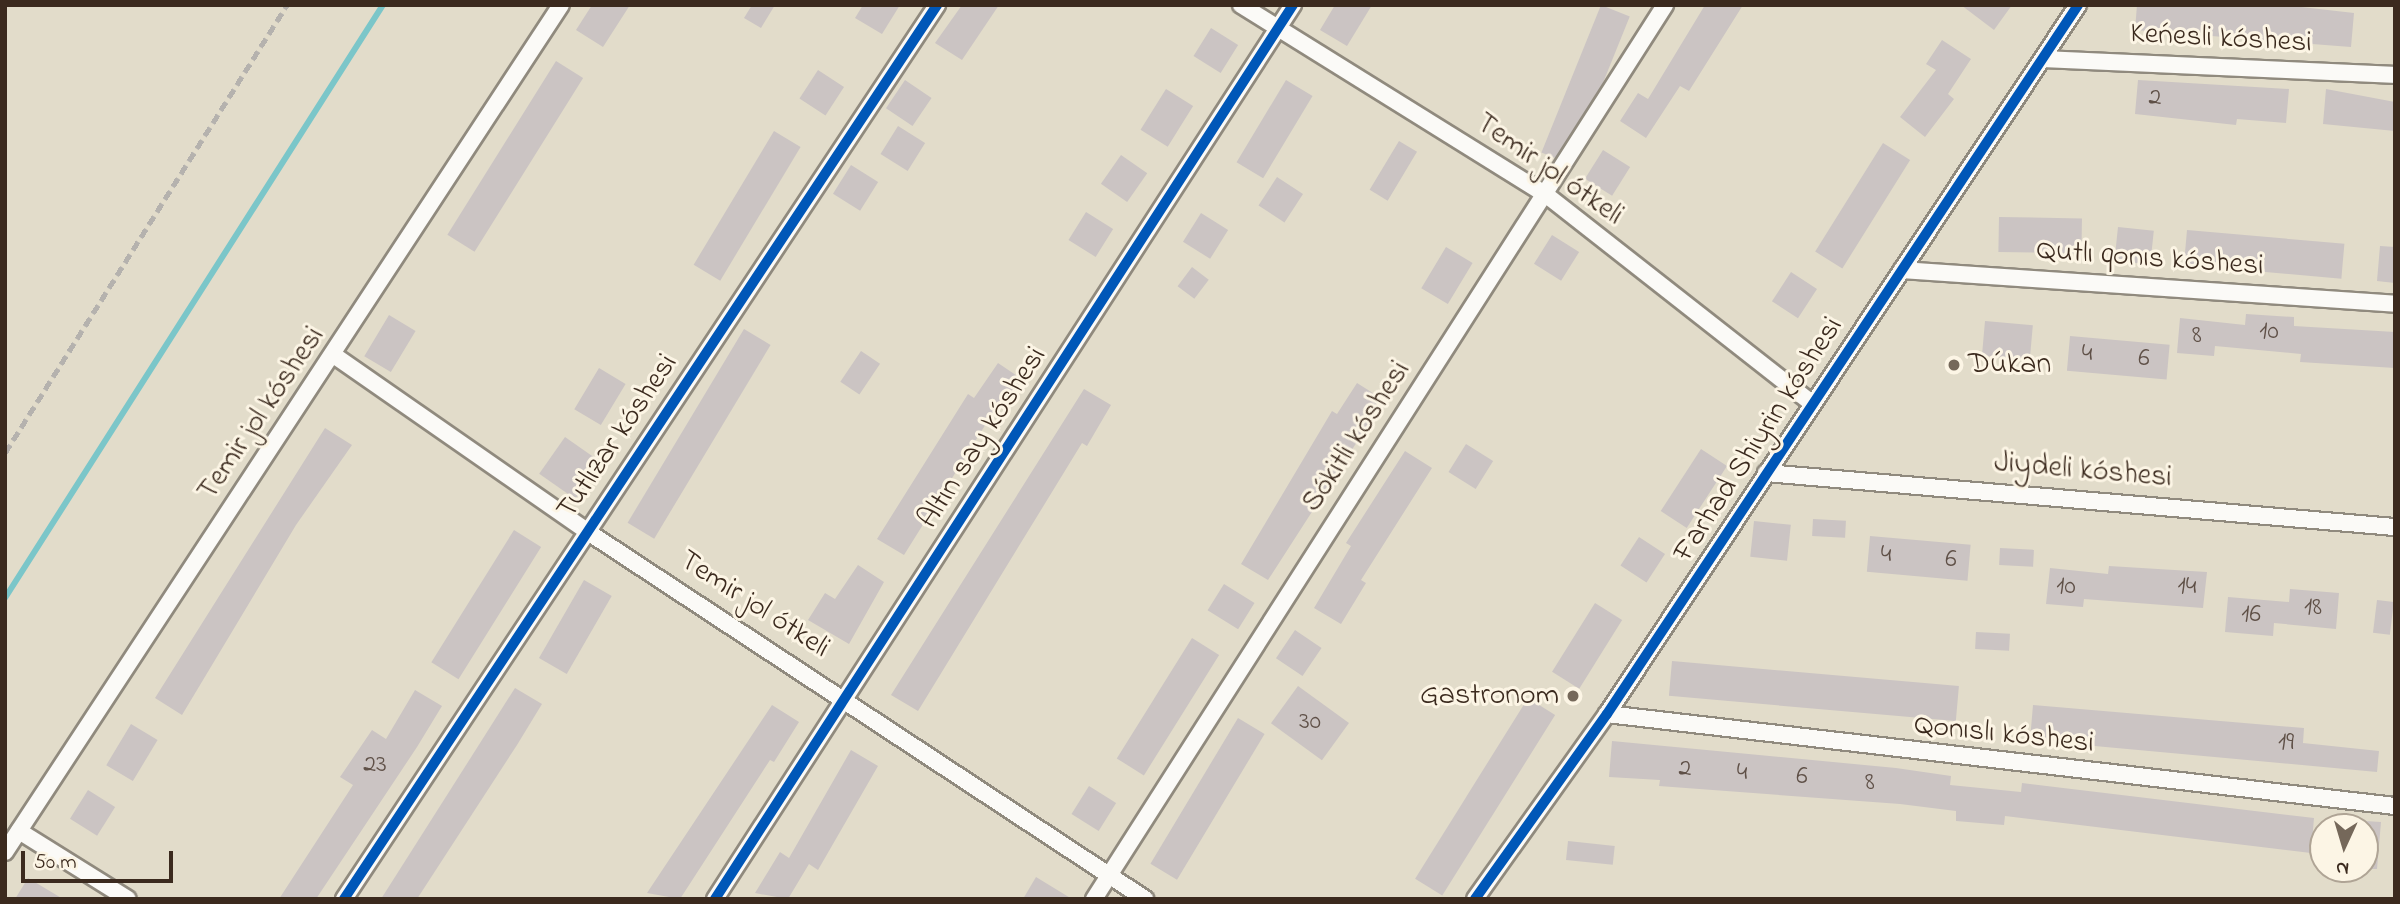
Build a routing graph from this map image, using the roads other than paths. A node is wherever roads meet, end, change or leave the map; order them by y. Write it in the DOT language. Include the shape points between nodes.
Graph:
graph roads {
  1 [pos="561,5"];
  2 [pos="937,5"];
  3 [pos="1241,5"];
  4 [pos="1293,5"];
  5 [pos="1665,5"];
  6 [pos="2078,5"];
  7 [pos="1278,28"];
  8 [pos="2045,59"];
  9 [pos="2395,75"];
  10 [pos="1545,194"];
  11 [pos="1902,270"];
  12 [pos="2395,304"];
  13 [pos="335,355"];
  14 [pos="1810,402"];
  15 [pos="1766,472"];
  16 [pos="2395,527"];
  17 [pos="585,530"];
  18 [pos="844,697"];
  19 [pos="1607,714"];
  20 [pos="2395,806"];
  21 [pos="19,831"];
  22 [pos="5,852"];
  23 [pos="1110,875"];
  24 [pos="128,899"];
  25 [pos="344,899"];
  26 [pos="715,899"];
  27 [pos="1094,899"];
  28 [pos="1145,899"];
  29 [pos="1475,899"];
  1 -- 13 [label="street, Temir jol kóshesi"];
  2 -- 17 [label="street, Tutlızar kóshesi"];
  3 -- 7 [label="street, Temir jol ótkeli"];
  4 -- 7 [label="street, Altın say kóshesi"];
  5 -- 10 [label="street, Sókitli kóshesi"];
  6 -- 8 [label="street, Farhad Shiyrin kóshesi"];
  7 -- 10 [label="street, Temir jol ótkeli"];
  7 -- 18 [label="street, Altın say kóshesi"];
  8 -- 9 [label="street, Keńesli kóshesi"];
  8 -- 11 [label="street, Farhad Shiyrin kóshesi"];
  10 -- 14 [label="street, Temir jol ótkeli"];
  10 -- 23 [label="street, Sókitli kóshesi"];
  11 -- 12 [label="street, Qutlı qonıs kóshesi"];
  11 -- 14 [label="street, Farhad Shiyrin kóshesi"];
  13 -- 17 [label="street, Temir jol ótkeli"];
  13 -- 21 [label="street, Temir jol kóshesi"];
  14 -- 15 [label="street, Farhad Shiyrin kóshesi"];
  15 -- 16 [label="street, Jiydeli kóshesi"];
  15 -- 19 [label="street, Farhad Shiyrin kóshesi"];
  17 -- 18 [label="street, Temir jol ótkeli"];
  17 -- 25 [label="street, Tutlızar kóshesi"];
  18 -- 23 [label="street, Temir jol ótkeli"];
  18 -- 26 [label="street, Altın say kóshesi"];
  19 -- 20 [label="street, Qonıslı kóshesi"];
  19 -- 29 [label="street, Farhad Shiyrin kóshesi"];
  21 -- 22 [label="street, Temir jol kóshesi"];
  21 -- 24 [label="street"];
  23 -- 27 [label="street, Sókitli kóshesi"];
  23 -- 28 [label="street, Temir jol ótkeli"];
}
